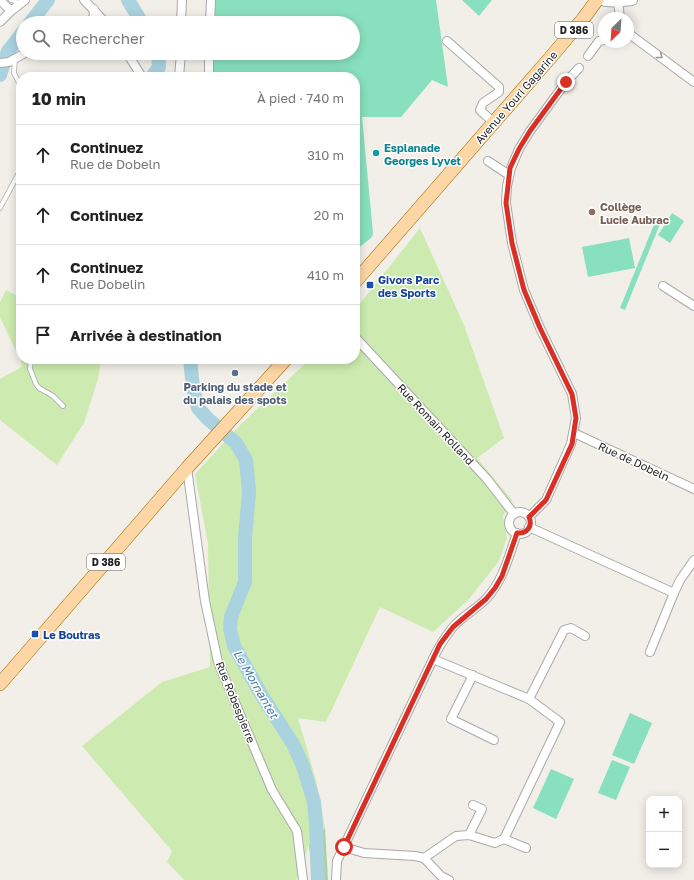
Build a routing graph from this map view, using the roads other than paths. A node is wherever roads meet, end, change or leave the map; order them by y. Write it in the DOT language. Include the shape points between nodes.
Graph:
graph roads {
  1 [pos="0,0"];
  2 [pos="84,0"];
  3 [pos="182,0"];
  4 [pos="210,0"];
  5 [pos="597,0"];
  6 [pos="602,0"];
  7 [pos="631,0"];
  8 [pos="17,1"];
  9 [pos="618,2"];
  10 [pos="94,10"];
  11 [pos="11,11"];
  12 [pos="619,12"];
  13 [pos="94,16"];
  14 [pos="100,16"];
  15 [pos="182,16"];
  16 [pos="210,16"];
  17 [pos="0,22"];
  18 [pos="634,37"];
  19 [pos="447,41"];
  20 [pos="598,42"];
  21 [pos="588,56"];
  22 [pos="16,59"];
  23 [pos="131,60"];
  24 [pos="180,60"];
  25 [pos="209,60"];
  26 [pos="0,63"];
  27 [pos="579,68"];
  28 [pos="139,72"];
  29 [pos="179,72"];
  30 [pos="209,72"];
  31 [pos="16,77"];
  32 [pos="694,82"];
  33 [pos="494,123"];
  34 [pos="488,161"];
  35 [pos="509,175"];
  36 [pos="16,178"];
  37 [pos="0,208"];
  38 [pos="360,276"];
  39 [pos="663,286"];
  40 [pos="694,306"];
  41 [pos="360,342"];
  42 [pos="30,364"];
  43 [pos="281,364"];
  44 [pos="63,406"];
  45 [pos="574,433"];
  46 [pos="187,468"];
  47 [pos="694,489"];
  48 [pos="514,514"];
  49 [pos="529,517"];
  50 [pos="529,527"];
  51 [pos="517,533"];
  52 [pos="694,560"];
  53 [pos="674,593"];
  54 [pos="585,636"];
  55 [pos="650,652"];
  56 [pos="433,658"];
  57 [pos="473,675"];
  58 [pos="0,684"];
  59 [pos="529,699"];
  60 [pos="494,740"];
  61 [pos="473,805"];
  62 [pos="469,835"];
  63 [pos="504,839"];
  64 [pos="344,847"];
  65 [pos="526,848"];
  66 [pos="424,858"];
  67 [pos="440,878"];
  68 [pos="303,880"];
  69 [pos="336,880"];
  70 [pos="449,880"];
  1 -- 11 [label="street"];
  2 -- 10 [label="street"];
  3 -- 15 [label="street"];
  4 -- 16 [label="street"];
  5 -- 33 [label="main road, Avenue Youri Gagarine / D 386" via="584,19"];
  6 -- 9 [label="street"];
  7 -- 9 [label="street"];
  8 -- 11 [label="street"];
  9 -- 12 [label="street"];
  10 -- 13 [label="street"];
  10 -- 14 [label="street"];
  11 -- 17 [label="street"];
  18 -- 32 [label="street, one-way"];
  19 -- 33 [label="street" via="499,87 499,92 483,103 480,110"];
  20 -- 21 [label="street"];
  22 -- 26 [label="street"];
  22 -- 31 [label="lane"];
  23 -- 28 [label="street"];
  24 -- 29 [label="street"];
  25 -- 30 [label="street"];
  27 -- 35 [label="street" via="530,131 510,168"];
  33 -- 38 [label="main road, Avenue Youri Gagarine / D 386"];
  34 -- 35 [label="street"];
  35 -- 45 [label="street" via="506,203 515,259 524,290 540,328 572,394 576,418"];
  36 -- 37 [label="lane"];
  39 -- 40 [label="street"];
  41 -- 48 [label="street, Rue Romain Rolland" via="487,480"];
  42 -- 44 [label="lane" via="30,369 39,388"];
  43 -- 46 [label="main road, D 386"];
  45 -- 47 [label="street, Rue de Dobeln"];
  45 -- 49 [label="street" via="572,444 546,500"];
  46 -- 58 [label="main road, D 386"];
  46 -- 68 [label="street, Rue Robespierre" via="205,601 218,662 272,790 297,832"];
  48 -- 49 [label="street" via="521,512"];
  48 -- 51 [label="street" via="509,524"];
  49 -- 50 [label="street"];
  50 -- 51 [label="street" via="524,532"];
  50 -- 53 [label="street"];
  51 -- 56 [label="street" via="502,576 495,588 453,627"];
  52 -- 53 [label="street"];
  53 -- 55 [label="street"];
  54 -- 59 [label="street" via="571,628 564,630"];
  56 -- 57 [label="street"];
  56 -- 64 [label="street"];
  57 -- 59 [label="street"];
  57 -- 60 [label="street" via="451,719"];
  59 -- 63 [label="street" via="560,722"];
  61 -- 62 [label="street" via="482,809"];
  62 -- 63 [label="street" via="495,844"];
  62 -- 66 [label="street" via="456,836"];
  63 -- 65 [label="street"];
  64 -- 66 [label="street" via="364,853"];
  64 -- 69 [label="street" via="337,861"];
  66 -- 67 [label="street"];
  67 -- 70 [label="street"];
}
